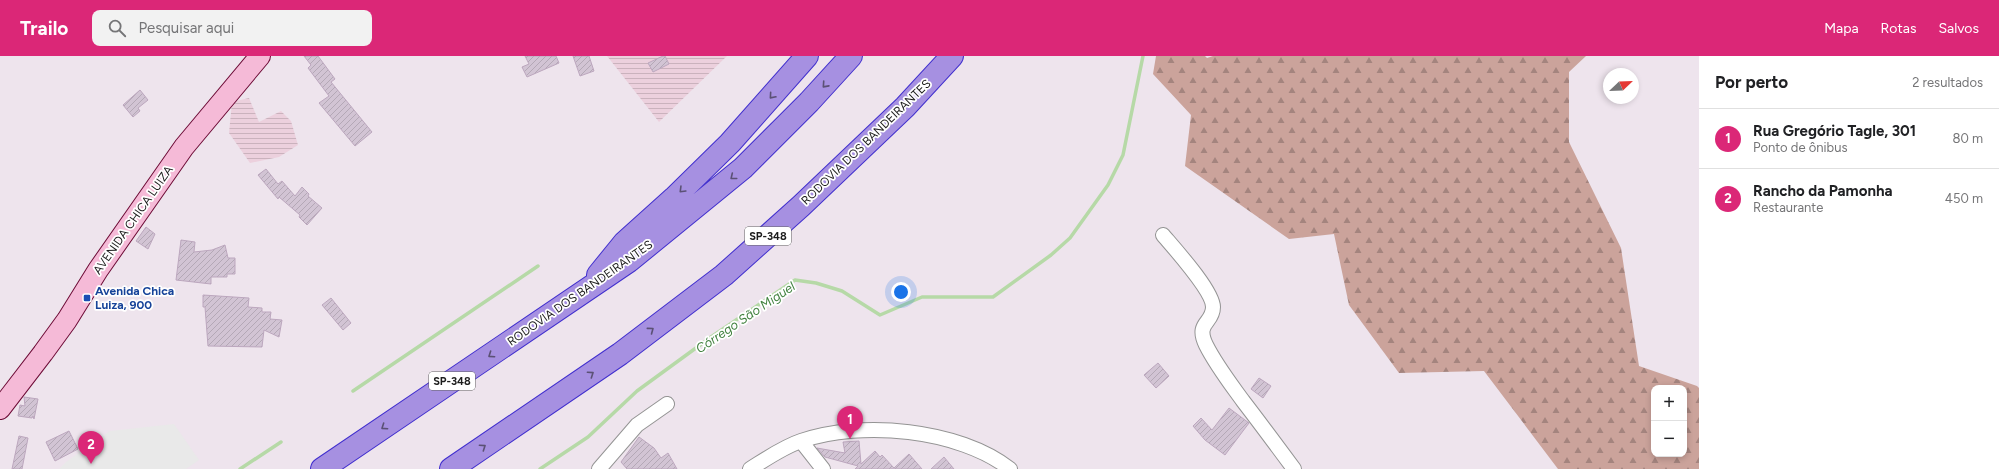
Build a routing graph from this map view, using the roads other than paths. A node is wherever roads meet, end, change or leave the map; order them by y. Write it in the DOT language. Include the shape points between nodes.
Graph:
graph roads {
  1 [pos="260,56"];
  2 [pos="806,56"];
  3 [pos="851,56"];
  4 [pos="952,56"];
  5 [pos="969,56"];
  6 [pos="905,107"];
  7 [pos="1163,234"];
  8 [pos="582,294"];
  9 [pos="667,404"];
  10 [pos="0,409"];
  11 [pos="801,441"];
  12 [pos="322,469"];
  13 [pos="451,469"];
  14 [pos="599,469"];
  15 [pos="750,469"];
  16 [pos="823,469"];
  17 [pos="1010,469"];
  18 [pos="1294,469"];
  1 -- 10 [label="main road, AVENIDA CHICA LUIZA" via="184,147 44,353"];
  2 -- 8 [label="highway, one-way" via="730,142 624,243"];
  3 -- 8 [label="highway, RODOVIA DOS BANDEIRANTES / SP-348, one-way" via="743,168 629,261"];
  4 -- 6 [label="highway, RODOVIA DOS BANDEIRANTES / SP-348"];
  5 -- 6 [label="highway"];
  13 -- 6 [label="highway, RODOVIA DOS BANDEIRANTES / SP-348, one-way" via="620,354 724,276"];
  7 -- 18 [label="street" via="1197,278 1213,306 1211,316 1203,325 1202,335 1206,346 1223,374"];
  8 -- 12 [label="highway, RODOVIA DOS BANDEIRANTES / SP-348, one-way"];
  9 -- 14 [label="street" via="637,425"];
  11 -- 15 [label="street"];
  11 -- 16 [label="street"];
  11 -- 17 [label="street" via="834,434 906,431 953,442"];
}
